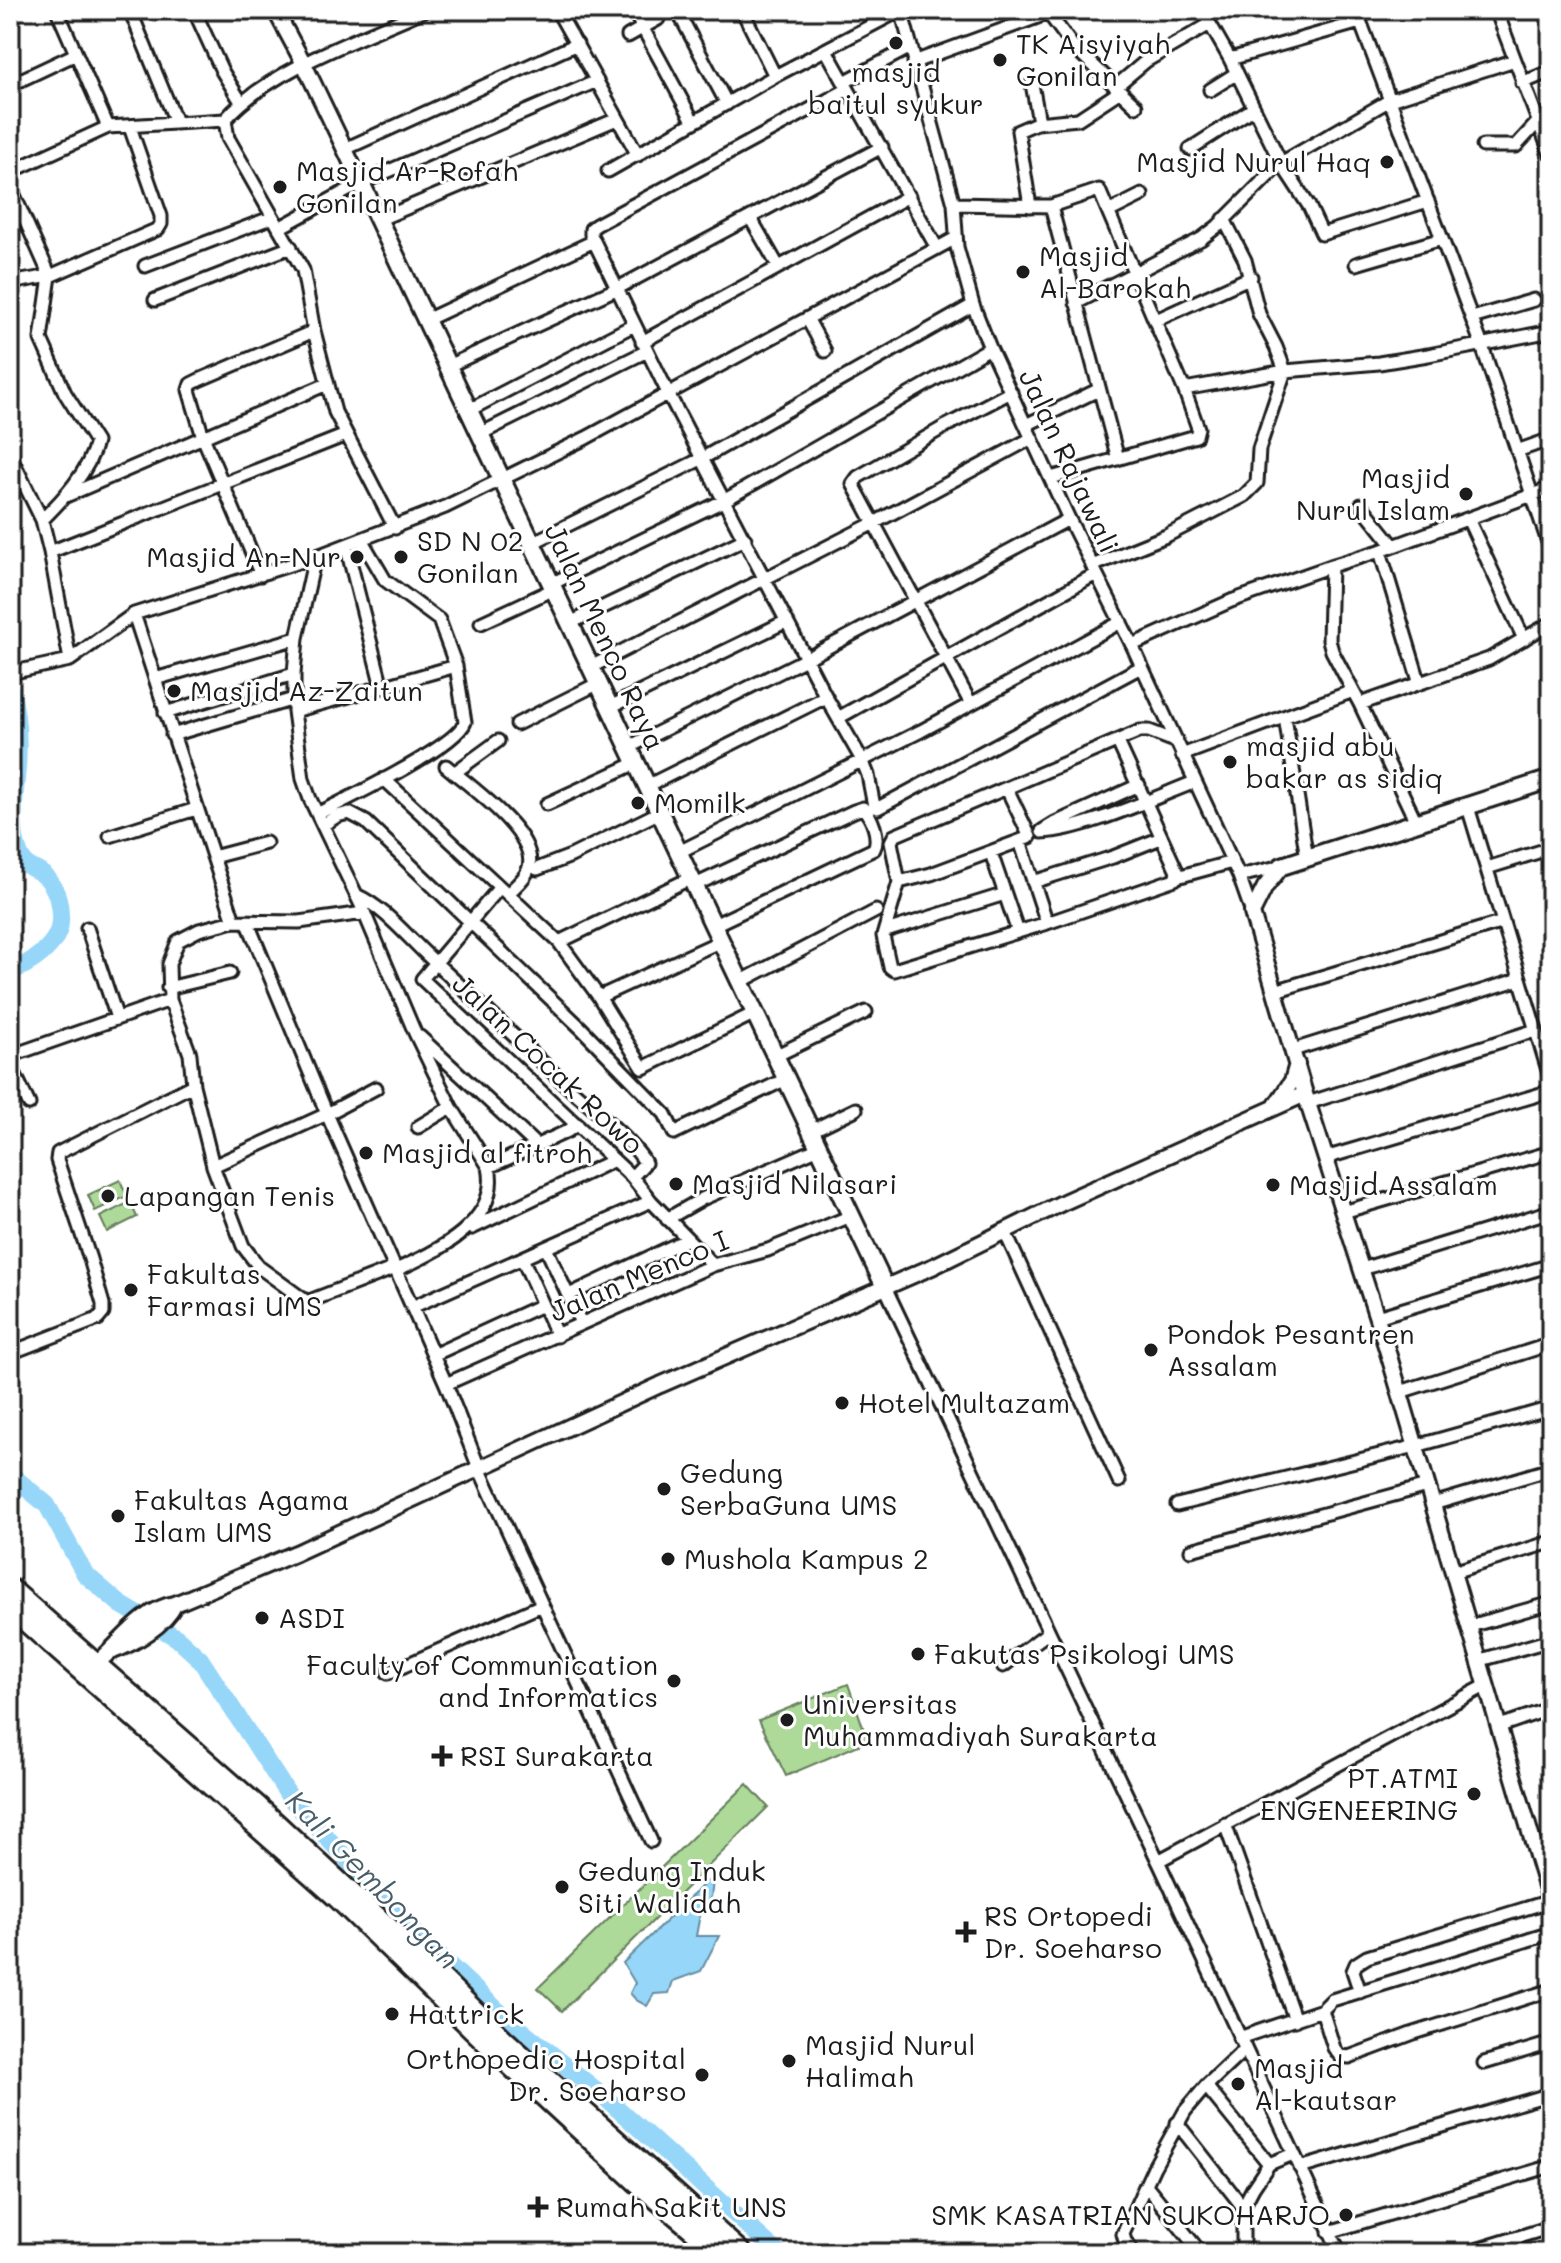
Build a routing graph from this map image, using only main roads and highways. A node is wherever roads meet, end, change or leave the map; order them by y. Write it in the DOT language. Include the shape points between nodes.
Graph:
graph roads {
  1 [pos="361,183"];
  2 [pos="1551,779"];
  3 [pos="1282,866"];
  4 [pos="885,1287"];
  5 [pos="10,1588"];
  6 [pos="10,1608"];
  7 [pos="90,1669"];
  8 [pos="640,2174"];
  9 [pos="720,2253"];
  10 [pos="742,2253"];
  1 -- 4 [label="main road, Jalan Menco Raya"];
  2 -- 3 [label="main road"];
  5 -- 7 [label="highway"];
  6 -- 7 [label="highway"];
  7 -- 8 [label="highway" via="345,1886"];
  8 -- 9 [label="highway"];
  8 -- 10 [label="highway"];
}
